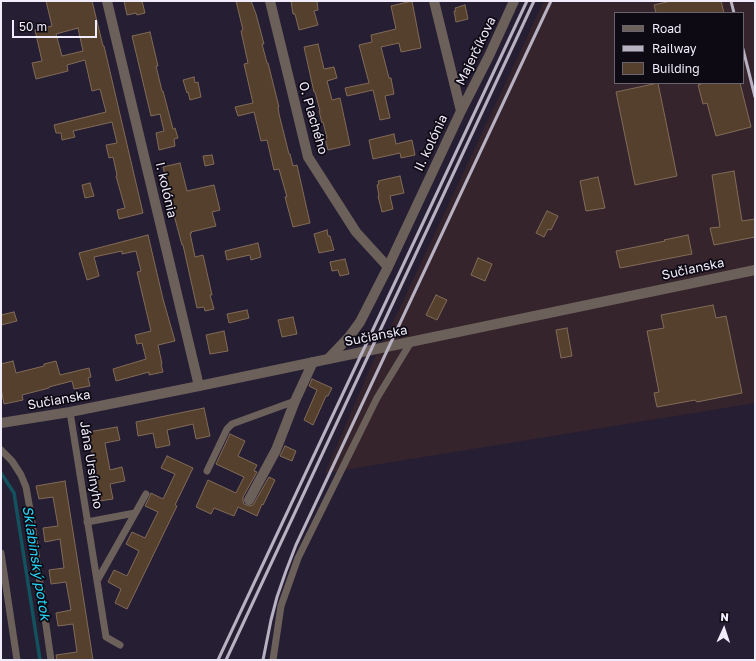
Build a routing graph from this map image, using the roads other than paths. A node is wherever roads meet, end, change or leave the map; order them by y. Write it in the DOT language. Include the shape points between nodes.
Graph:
graph roads {
  1 [pos="107,1"];
  2 [pos="270,1"];
  3 [pos="434,1"];
  4 [pos="514,1"];
  5 [pos="461,111"];
  6 [pos="388,267"];
  7 [pos="755,270"];
  8 [pos="411,342"];
  9 [pos="328,359"];
  10 [pos="312,362"];
  11 [pos="199,386"];
  12 [pos="296,401"];
  13 [pos="70,412"];
  14 [pos="1,424"];
  15 [pos="1,450"];
  16 [pos="207,471"];
  17 [pos="146,494"];
  18 [pos="249,500"];
  19 [pos="135,513"];
  20 [pos="87,522"];
  21 [pos="1,553"];
  22 [pos="97,581"];
  23 [pos="120,645"];
  24 [pos="17,660"];
  25 [pos="51,660"];
  26 [pos="273,660"];
  1 -- 11 [label="street, I. kolónia"];
  2 -- 6 [label="street, O. Plachého" via="308,157 356,232"];
  3 -- 5 [label="street, II. kolónia"];
  4 -- 5 [label="street, Majerčíkova"];
  5 -- 6 [label="street, II. kolónia"];
  6 -- 9 [label="street, II. kolónia" via="360,322"];
  7 -- 8 [label="street, Sučianska"];
  8 -- 9 [label="street, Sučianska"];
  8 -- 26 [label="lane" via="377,398 298,558 281,606"];
  9 -- 10 [label="street, Sučianska"];
  10 -- 11 [label="street, Sučianska"];
  10 -- 12 [label="street"];
  11 -- 13 [label="street, Sučianska"];
  12 -- 16 [label="lane" via="232,424 227,429"];
  12 -- 18 [label="street" via="276,450"];
  13 -- 14 [label="street, Sučianska"];
  13 -- 20 [label="lane, Jána Ursínyho"];
  15 -- 25 [label="lane" via="21,474 26,487"];
  17 -- 19 [label="lane"];
  19 -- 20 [label="lane, Jána Ursínyho"];
  19 -- 22 [label="lane"];
  20 -- 22 [label="lane, Jána Ursínyho"];
  21 -- 24 [label="lane"];
  22 -- 23 [label="lane, Jána Ursínyho" via="106,637"];
}
